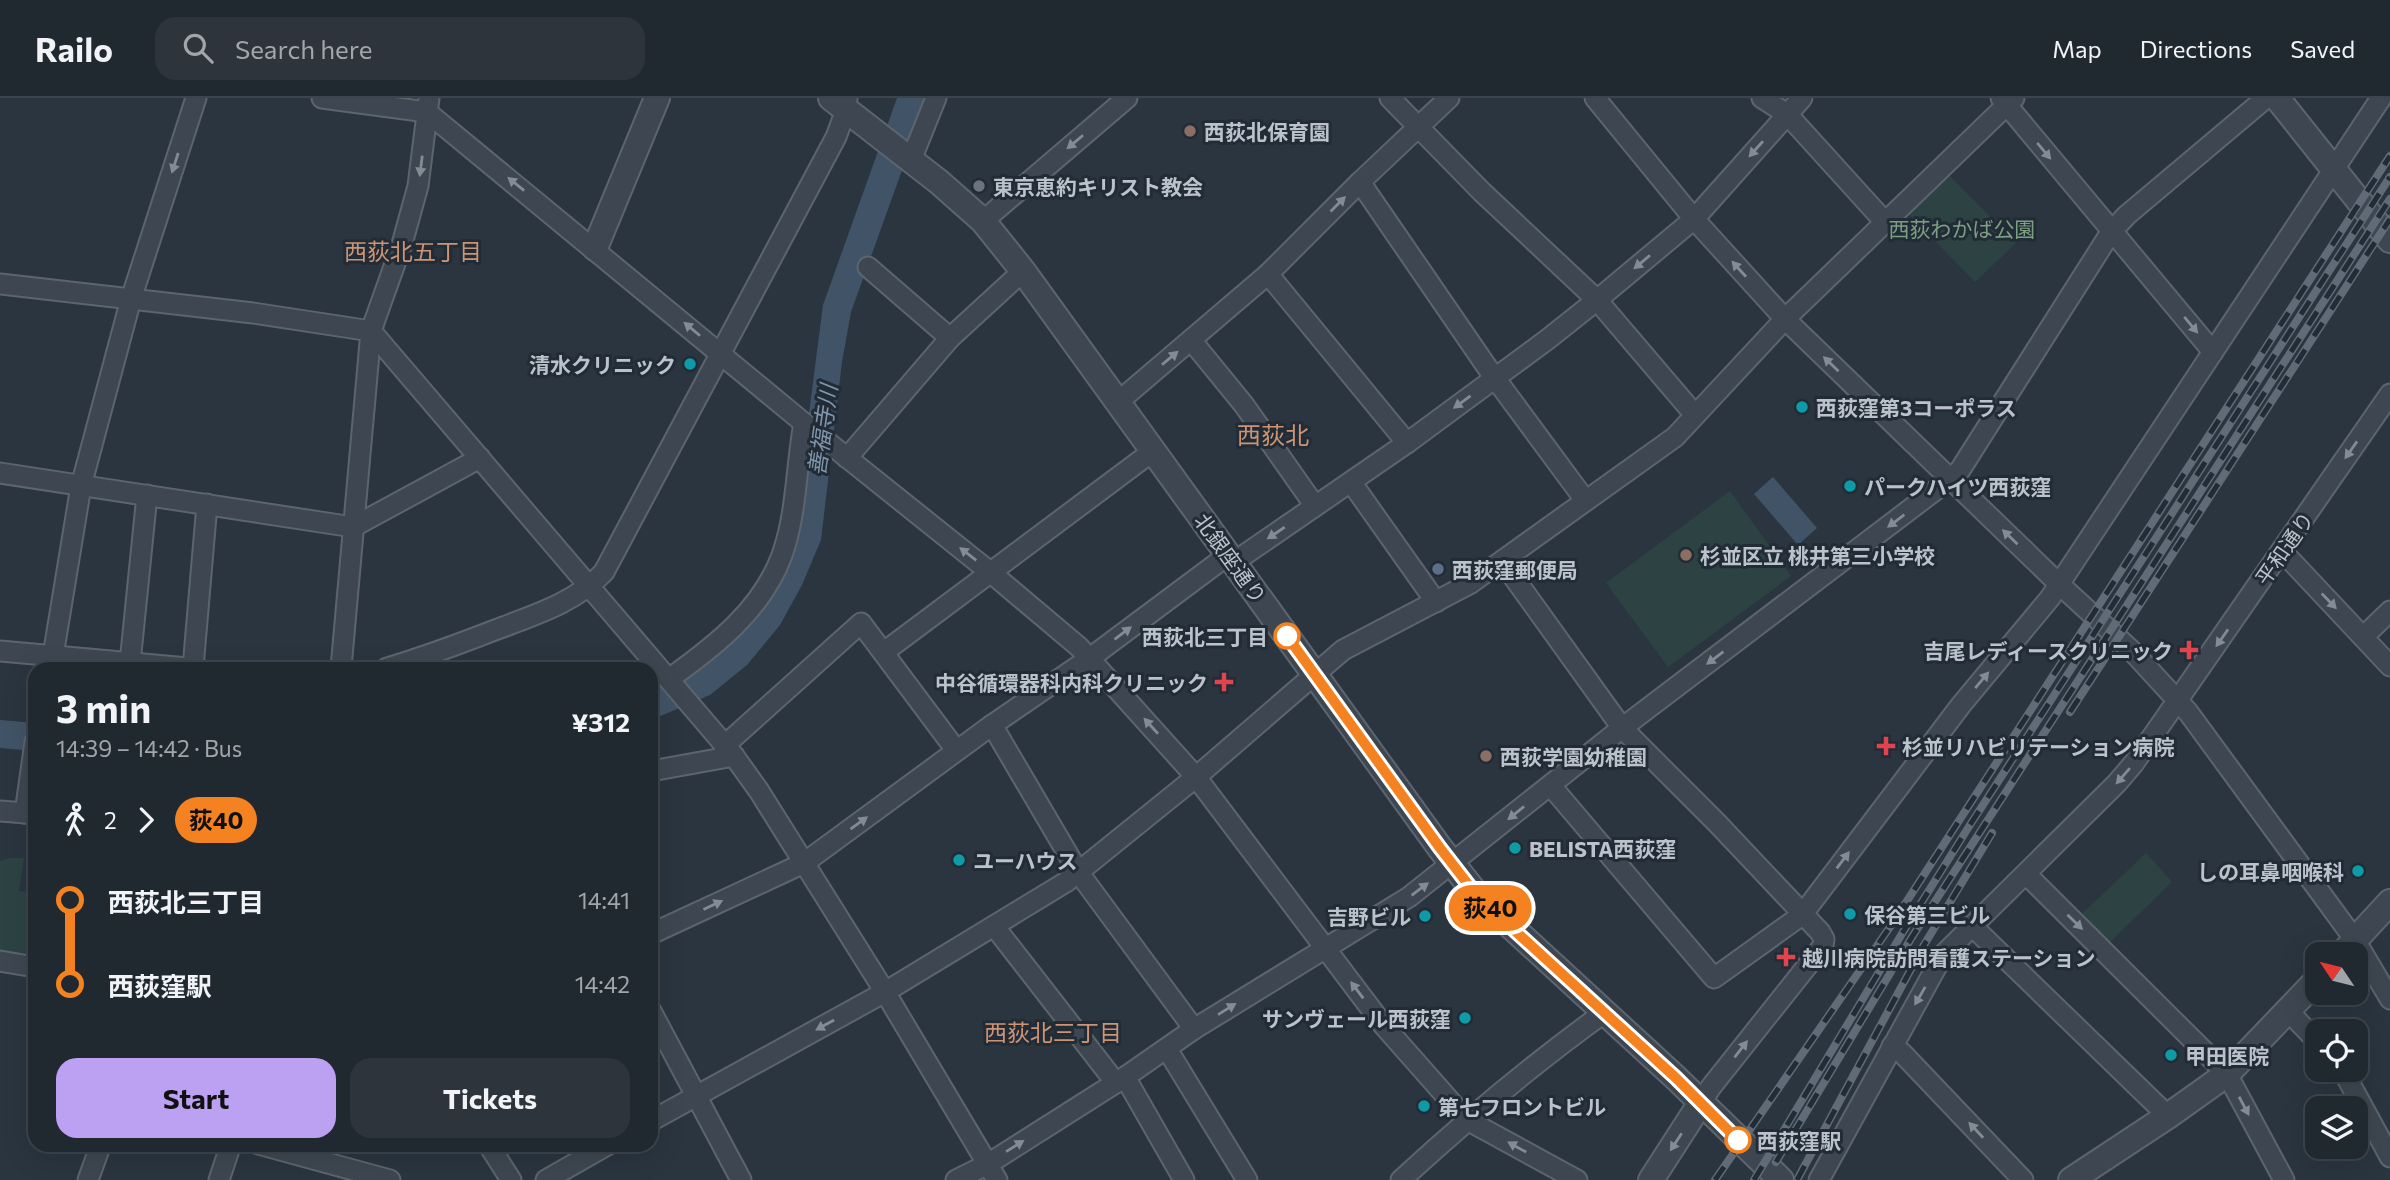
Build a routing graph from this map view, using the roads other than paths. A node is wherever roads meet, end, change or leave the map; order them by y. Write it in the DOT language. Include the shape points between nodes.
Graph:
graph roads {
  1 [pos="196,98"];
  2 [pos="322,98"];
  3 [pos="657,98"];
  4 [pos="936,98"];
  5 [pos="1127,98"];
  6 [pos="1390,98"];
  7 [pos="1449,98"];
  8 [pos="1595,98"];
  9 [pos="1762,98"];
  10 [pos="1802,98"];
  11 [pos="2266,98"];
  12 [pos="2277,98"];
  13 [pos="2381,98"];
  14 [pos="2007,100"];
  15 [pos="841,102"];
  16 [pos="428,105"];
  17 [pos="1787,114"];
  18 [pos="1418,128"];
  19 [pos="909,159"];
  20 [pos="2334,172"];
  21 [pos="1360,182"];
  22 [pos="1694,219"];
  23 [pos="983,221"];
  24 [pos="1884,222"];
  25 [pos="2111,232"];
  26 [pos="2390,240"];
  27 [pos="595,248"];
  28 [pos="868,267"];
  29 [pos="1023,271"];
  30 [pos="1268,274"];
  31 [pos="0,284"];
  32 [pos="131,299"];
  33 [pos="1597,300"];
  34 [pos="1785,319"];
  35 [pos="371,331"];
  36 [pos="950,338"];
  37 [pos="1191,340"];
  38 [pos="719,352"];
  39 [pos="2213,352"];
  40 [pos="1496,377"];
  41 [pos="2390,394"];
  42 [pos="1118,402"];
  43 [pos="1695,415"];
  44 [pos="807,425"];
  45 [pos="1407,443"];
  46 [pos="1153,450"];
  47 [pos="840,452"];
  48 [pos="480,458"];
  49 [pos="0,473"];
  50 [pos="1950,480"];
  51 [pos="1351,482"];
  52 [pos="82,486"];
  53 [pos="147,495"];
  54 [pos="1585,500"];
  55 [pos="206,504"];
  56 [pos="1315,506"];
  57 [pos="354,527"];
  58 [pos="2282,551"];
  59 [pos="1231,559"];
  60 [pos="1502,561"];
  61 [pos="990,572"];
  62 [pos="2059,584"];
  63 [pos="591,587"];
  64 [pos="1436,602"];
  65 [pos="2390,611"];
  66 [pos="2363,637"];
  67 [pos="0,651"];
  68 [pos="884,652"];
  69 [pos="1090,658"];
  70 [pos="48,662"];
  71 [pos="52,662"];
  72 [pos="130,662"];
  73 [pos="192,662"];
  74 [pos="342,662"];
  75 [pos="408,662"];
  76 [pos="654,662"];
  77 [pos="2390,666"];
  78 [pos="658,667"];
  79 [pos="1314,674"];
  80 [pos="671,682"];
  81 [pos="2178,701"];
  82 [pos="992,725"];
  83 [pos="1622,729"];
  84 [pos="956,750"];
  85 [pos="729,751"];
  86 [pos="658,769"];
  87 [pos="1196,777"];
  88 [pos="1551,786"];
  89 [pos="0,811"];
  90 [pos="28,812"];
  91 [pos="804,863"];
  92 [pos="1452,864"];
  93 [pos="1079,873"];
  94 [pos="2026,874"];
  95 [pos="2390,902"];
  96 [pos="1802,915"];
  97 [pos="994,926"];
  98 [pos="1972,926"];
  99 [pos="658,931"];
  100 [pos="2345,942"];
  101 [pos="2353,942"];
  102 [pos="1325,948"];
  103 [pos="0,961"];
  104 [pos="28,966"];
  105 [pos="2368,972"];
  106 [pos="885,992"];
  107 [pos="2305,993"];
  108 [pos="2390,999"];
  109 [pos="2288,1011"];
  110 [pos="1605,1012"];
  111 [pos="658,1024"];
  112 [pos="1195,1029"];
  113 [pos="2305,1029"];
  114 [pos="1892,1045"];
  115 [pos="1167,1049"];
  116 [pos="2227,1074"];
  117 [pos="1120,1080"];
  118 [pos="2349,1082"];
  119 [pos="697,1096"];
  120 [pos="1700,1104"];
  121 [pos="2168,1116"];
  122 [pos="658,1117"];
  123 [pos="1467,1120"];
  124 [pos="98,1152"];
  125 [pos="228,1152"];
  126 [pos="287,1152"];
  127 [pos="493,1152"];
  128 [pos="596,1152"];
  129 [pos="2390,1157"];
  130 [pos="992,1172"];
  131 [pos="88,1180"];
  132 [pos="219,1180"];
  133 [pos="390,1180"];
  134 [pos="511,1180"];
  135 [pos="546,1180"];
  136 [pos="741,1180"];
  137 [pos="956,1180"];
  138 [pos="1184,1180"];
  139 [pos="1247,1180"];
  140 [pos="1401,1180"];
  141 [pos="1577,1180"];
  142 [pos="1651,1180"];
  143 [pos="1781,1180"];
  144 [pos="1819,1180"];
  145 [pos="2023,1180"];
  146 [pos="2071,1180"];
  147 [pos="2284,1180"];
  1 -- 32 [label="street, one-way"];
  2 -- 16 [label="street"];
  3 -- 27 [label="street"];
  4 -- 19 [label="street"];
  5 -- 23 [label="street, one-way"];
  6 -- 18 [label="street"];
  7 -- 18 [label="street"];
  8 -- 22 [label="street"];
  9 -- 17 [label="street"];
  10 -- 17 [label="street"];
  11 -- 25 [label="street"];
  12 -- 20 [label="street"];
  13 -- 20 [label="street"];
  14 -- 24 [label="street"];
  14 -- 25 [label="street, one-way"];
  15 -- 19 [label="street, 北銀座通り"];
  15 -- 38 [label="street" via="819,169"];
  27 -- 16 [label="street, one-way"];
  16 -- 35 [label="street, one-way" via="418,186"];
  17 -- 22 [label="street, one-way"];
  17 -- 24 [label="street"];
  18 -- 21 [label="street"];
  18 -- 33 [label="street"];
  19 -- 23 [label="street, 北銀座通り"];
  20 -- 26 [label="street"];
  20 -- 39 [label="street"];
  30 -- 21 [label="street, one-way"];
  21 -- 40 [label="street"];
  22 -- 33 [label="street, one-way"];
  34 -- 22 [label="street, one-way"];
  23 -- 29 [label="street, 北銀座通り"];
  24 -- 34 [label="street"];
  25 -- 39 [label="street, one-way"];
  25 -- 50 [label="street"];
  38 -- 27 [label="street, one-way"];
  28 -- 36 [label="street"];
  29 -- 36 [label="street"];
  29 -- 42 [label="street, 北銀座通り"];
  30 -- 37 [label="street"];
  30 -- 45 [label="street"];
  31 -- 32 [label="street"];
  32 -- 35 [label="street"];
  32 -- 52 [label="street"];
  33 -- 40 [label="street"];
  33 -- 43 [label="street"];
  34 -- 43 [label="street"];
  50 -- 34 [label="street, one-way"];
  35 -- 48 [label="street"];
  35 -- 57 [label="street"];
  36 -- 47 [label="street"];
  42 -- 37 [label="street, one-way"];
  37 -- 56 [label="street" via="1244,405"];
  38 -- 44 [label="street"];
  38 -- 63 [label="street" via="604,572"];
  39 -- 62 [label="street"];
  40 -- 45 [label="street, one-way"];
  40 -- 54 [label="street"];
  41 -- 58 [label="street, 平和通り, one-way"];
  42 -- 46 [label="street, 北銀座通り"];
  43 -- 54 [label="street" via="1675,437"];
  44 -- 47 [label="street"];
  44 -- 80 [label="street" via="782,554 770,580 750,611"];
  45 -- 51 [label="street"];
  46 -- 59 [label="street, 北銀座通り"];
  46 -- 61 [label="street"];
  61 -- 47 [label="street, one-way"];
  48 -- 57 [label="street"];
  48 -- 63 [label="street"];
  49 -- 52 [label="street"];
  62 -- 50 [label="street, one-way"];
  50 -- 83 [label="street, one-way"];
  51 -- 56 [label="street"];
  51 -- 64 [label="street"];
  52 -- 53 [label="street"];
  52 -- 71 [label="street"];
  53 -- 55 [label="street"];
  53 -- 72 [label="street"];
  54 -- 60 [label="street"];
  55 -- 57 [label="street"];
  55 -- 73 [label="street"];
  56 -- 59 [label="street, one-way"];
  57 -- 74 [label="street"];
  58 -- 66 [label="street, one-way"];
  58 -- 81 [label="street, 平和通り, one-way"];
  69 -- 59 [label="street, one-way"];
  59 -- 79 [label="street, 北銀座通り"];
  60 -- 64 [label="street"];
  60 -- 83 [label="street"];
  61 -- 68 [label="street"];
  61 -- 69 [label="street"];
  62 -- 81 [label="street"];
  96 -- 62 [label="street, one-way"];
  63 -- 75 [label="street" via="558,606"];
  63 -- 76 [label="street"];
  64 -- 79 [label="street" via="1343,650"];
  65 -- 66 [label="street"];
  66 -- 77 [label="street"];
  67 -- 70 [label="street"];
  68 -- 84 [label="street"];
  68 -- 85 [label="street" via="861,623"];
  69 -- 82 [label="street"];
  87 -- 69 [label="street, one-way"];
  78 -- 80 [label="street"];
  79 -- 87 [label="street"];
  79 -- 92 [label="street, 北銀座通り"];
  80 -- 85 [label="street"];
  81 -- 94 [label="street, 平和通り, one-way" via="2118,783"];
  81 -- 100 [label="street"];
  82 -- 84 [label="street"];
  82 -- 93 [label="street"];
  83 -- 88 [label="street"];
  83 -- 96 [label="street"];
  91 -- 84 [label="street, one-way"];
  85 -- 86 [label="street"];
  85 -- 91 [label="street"];
  87 -- 93 [label="street"];
  87 -- 102 [label="street"];
  88 -- 92 [label="street, one-way"];
  88 -- 96 [label="street" via="1714,978"];
  89 -- 90 [label="street"];
  99 -- 91 [label="street, one-way"];
  91 -- 106 [label="street"];
  102 -- 92 [label="street, one-way" via="1409,897"];
  92 -- 110 [label="street, 北銀座通り" via="1478,897"];
  93 -- 97 [label="street"];
  93 -- 112 [label="street"];
  94 -- 98 [label="street, 平和通り"];
  94 -- 116 [label="street, one-way"];
  95 -- 101 [label="street"];
  120 -- 96 [label="street, one-way" via="1823,946 1820,932"];
  97 -- 106 [label="street"];
  97 -- 117 [label="street"];
  98 -- 114 [label="street, 平和通り, one-way" via="1943,955"];
  98 -- 121 [label="street"];
  112 -- 102 [label="street, one-way"];
  123 -- 102 [label="street, one-way" via="1384,1026"];
  103 -- 104 [label="street"];
  105 -- 108 [label="street"];
  106 -- 119 [label="street, one-way"];
  106 -- 130 [label="street"];
  107 -- 109 [label="street"];
  109 -- 113 [label="street"];
  109 -- 116 [label="street"];
  110 -- 120 [label="street, 北銀座通り"];
  110 -- 123 [label="street"];
  111 -- 119 [label="street"];
  112 -- 115 [label="street"];
  114 -- 144 [label="street, 平和通り"];
  145 -- 114 [label="street, one-way"];
  115 -- 117 [label="street"];
  115 -- 139 [label="street"];
  116 -- 121 [label="street"];
  116 -- 147 [label="street, one-way"];
  130 -- 117 [label="street, one-way"];
  117 -- 138 [label="street"];
  118 -- 129 [label="street"];
  119 -- 122 [label="street"];
  119 -- 136 [label="street"];
  120 -- 142 [label="street, one-way"];
  120 -- 143 [label="street, 北銀座通り"];
  121 -- 146 [label="street"];
  123 -- 140 [label="street"];
  141 -- 123 [label="street, one-way"];
  124 -- 131 [label="street"];
  125 -- 132 [label="street"];
  126 -- 133 [label="street"];
  127 -- 134 [label="street"];
  128 -- 135 [label="street"];
  130 -- 137 [label="street"];
}
